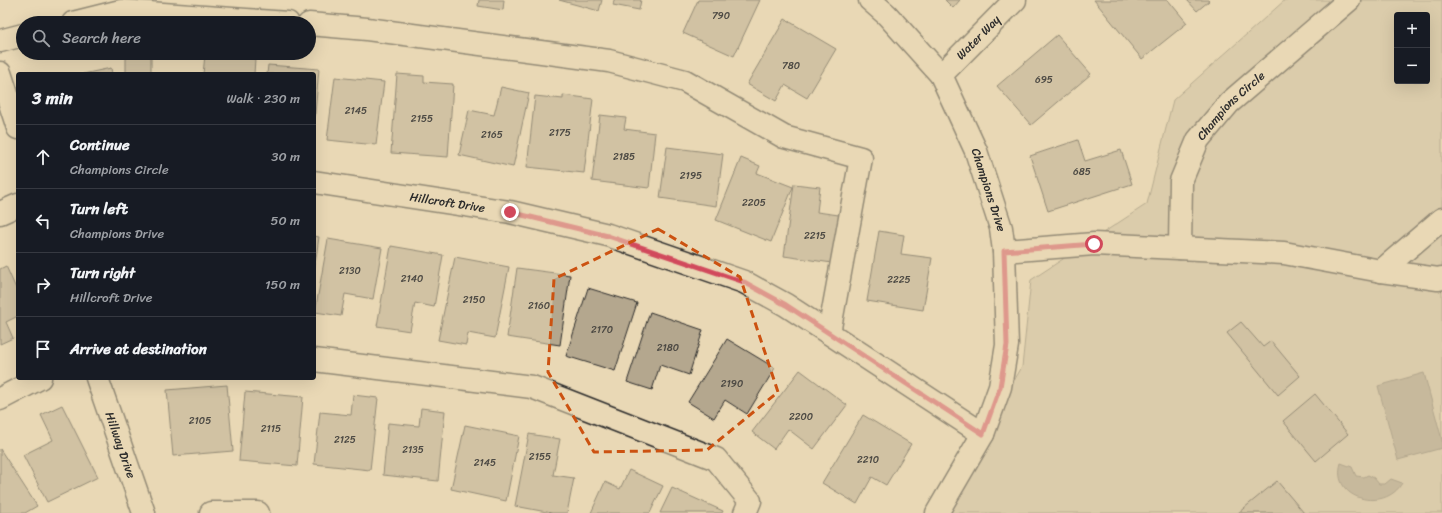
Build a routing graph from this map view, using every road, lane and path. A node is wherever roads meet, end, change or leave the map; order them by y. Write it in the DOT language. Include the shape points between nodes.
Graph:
graph roads {
  1 [pos="870,0"];
  2 [pos="1015,0"];
  3 [pos="1349,0"];
  4 [pos="102,16"];
  5 [pos="191,16"];
  6 [pos="316,24"];
  7 [pos="16,37"];
  8 [pos="0,41"];
  9 [pos="0,73"];
  10 [pos="941,75"];
  11 [pos="16,122"];
  12 [pos="316,182"];
  13 [pos="16,206"];
  14 [pos="0,213"];
  15 [pos="1442,219"];
  16 [pos="1180,248"];
  17 [pos="1004,251"];
  18 [pos="1381,271"];
  19 [pos="1442,278"];
  20 [pos="829,333"];
  21 [pos="316,360"];
  22 [pos="36,380"];
  23 [pos="98,380"];
  24 [pos="0,399"];
  25 [pos="983,434"];
  26 [pos="144,513"];
  27 [pos="211,513"];
  28 [pos="258,513"];
  29 [pos="745,513"];
  30 [pos="937,513"];
  1 -- 10 [label="street, Champions Drive" via="887,15"];
  2 -- 10 [label="street, Water Way"];
  3 -- 16 [label="street, Champions Circle" via="1229,103 1198,140 1181,181"];
  4 -- 5 [label="street" via="122,11"];
  6 -- 20 [label="street" via="367,28 609,61 685,81 784,137 861,158"];
  7 -- 8 [label="street"];
  9 -- 11 [label="street"];
  10 -- 17 [label="street, Champions Drive" via="976,151 1001,228"];
  12 -- 20 [label="street, Hillcroft Drive" via="510,212 608,236 744,282"];
  13 -- 14 [label="street"];
  15 -- 18 [label="street"];
  16 -- 17 [label="street" via="1094,244"];
  16 -- 18 [label="street" via="1284,253"];
  17 -- 25 [label="street, Champions Drive" via="1007,345 1000,387"];
  18 -- 19 [label="street"];
  20 -- 25 [label="street, Hillcroft Drive"];
  21 -- 29 [label="street" via="532,387 716,459 750,501"];
  22 -- 24 [label="street"];
  23 -- 26 [label="street, Hillway Drive"];
  25 -- 30 [label="street, Champions Drive"];
  27 -- 28 [label="street"];
}
